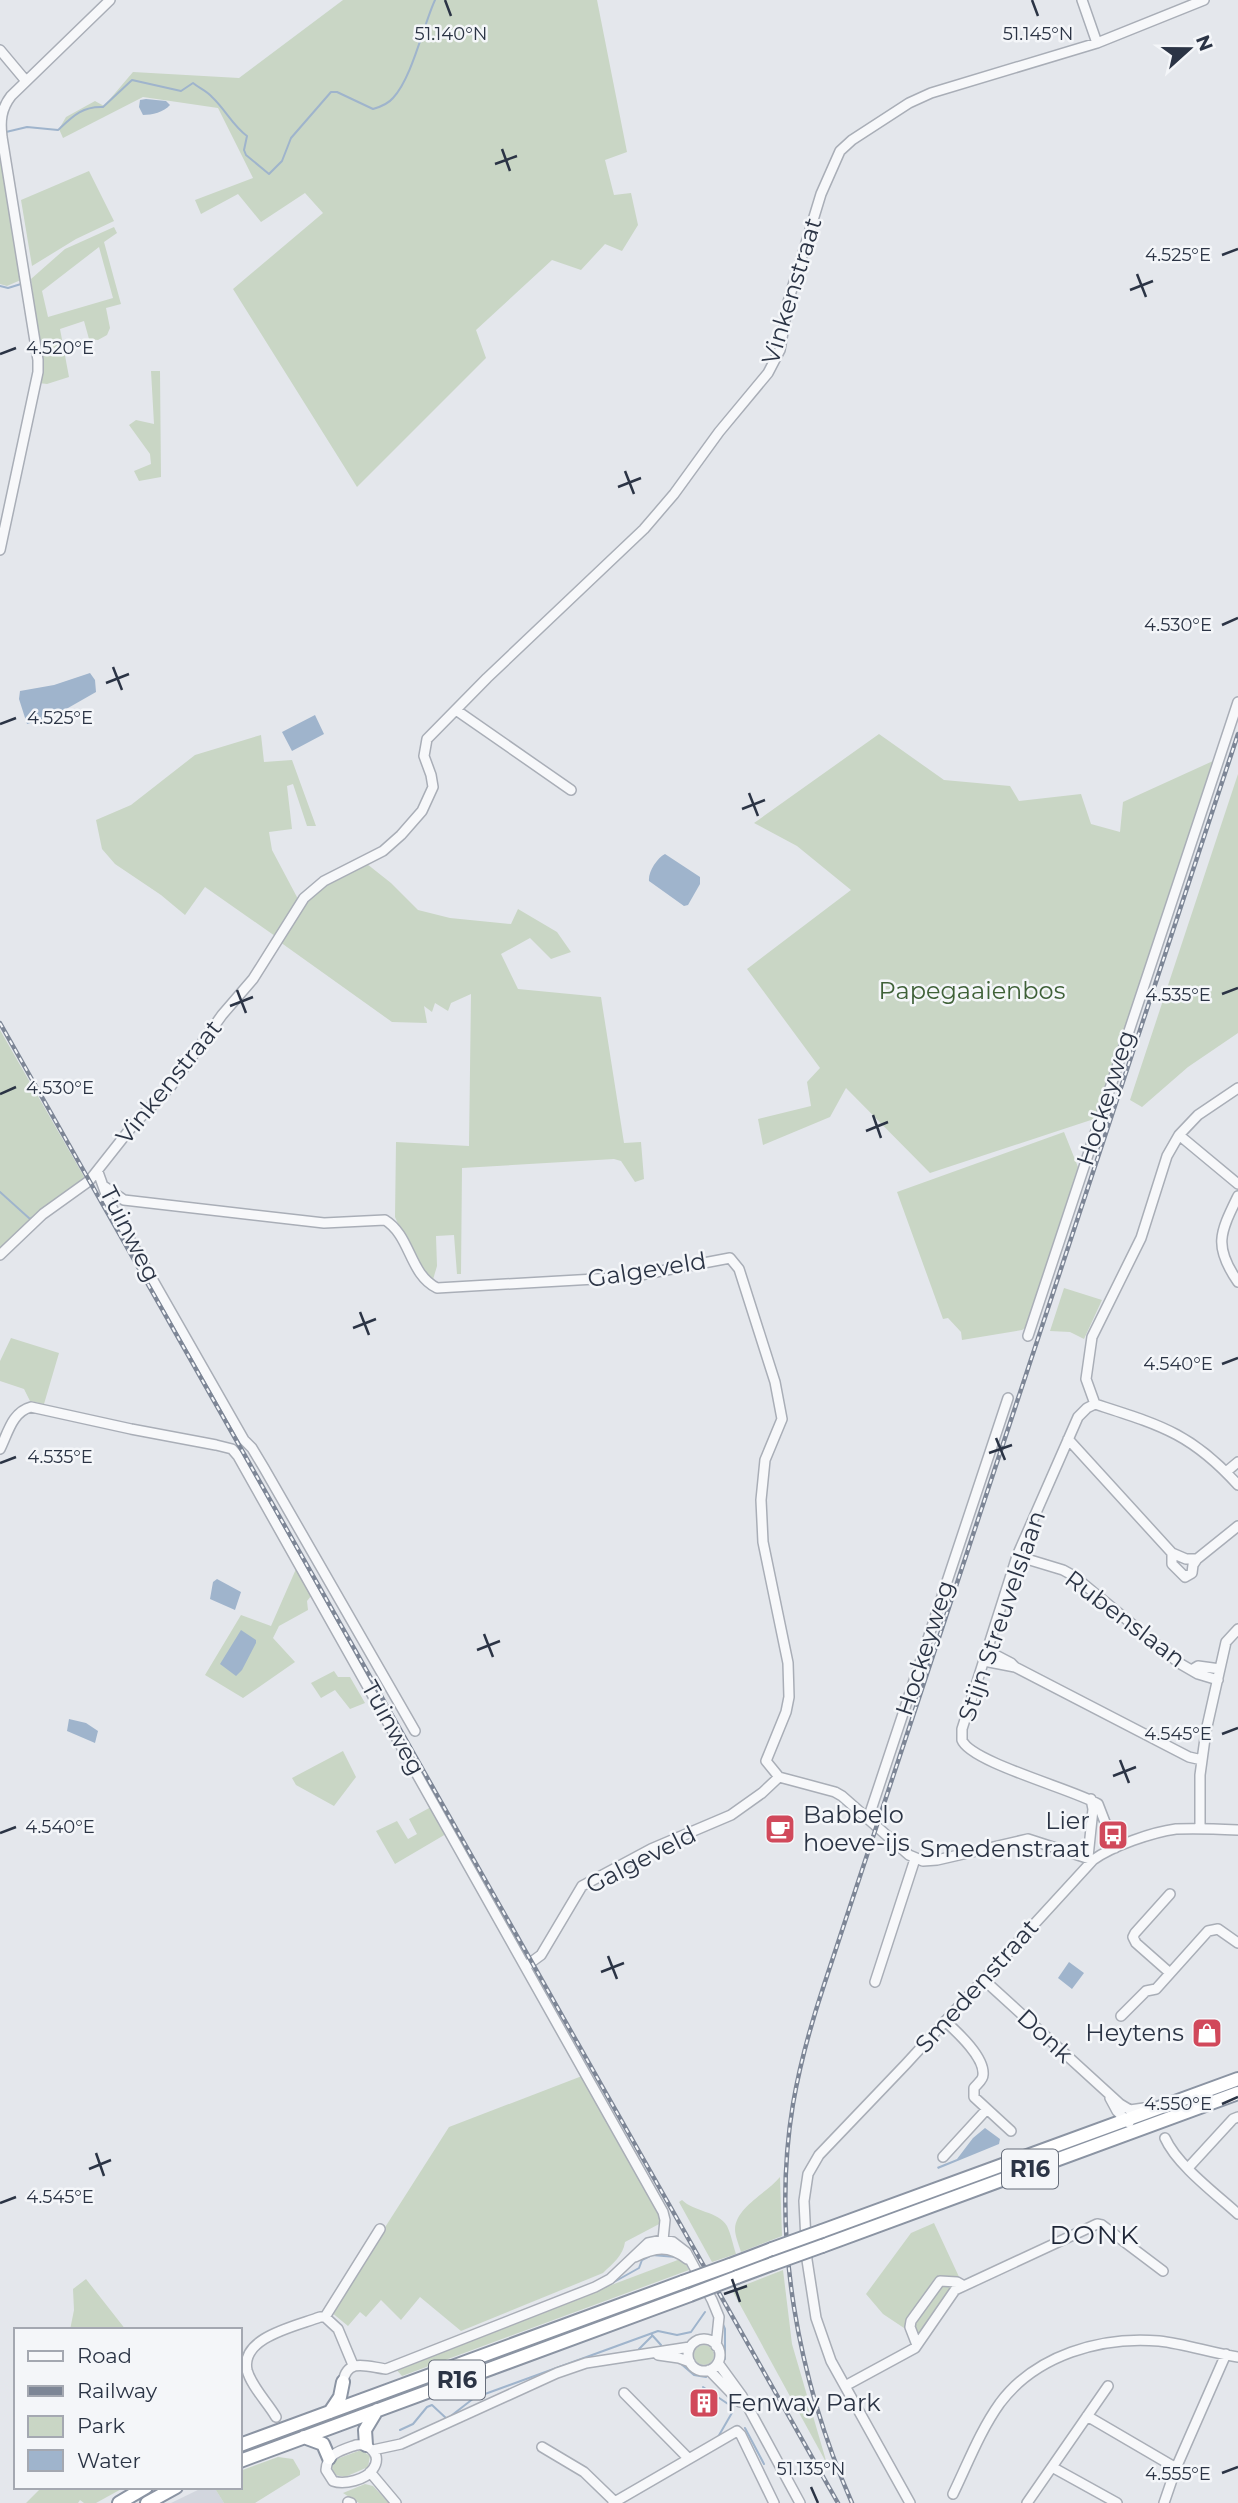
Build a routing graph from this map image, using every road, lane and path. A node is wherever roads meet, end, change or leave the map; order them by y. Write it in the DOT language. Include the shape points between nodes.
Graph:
graph roads {
  1 [pos="110,0"];
  2 [pos="1082,0"];
  3 [pos="1204,0"];
  4 [pos="1097,43"];
  5 [pos="0,50"];
  6 [pos="26,81"];
  7 [pos="0,550"];
  8 [pos="1238,702"];
  9 [pos="456,710"];
  10 [pos="571,789"];
  11 [pos="1238,1088"];
  12 [pos="1179,1135"];
  13 [pos="98,1172"];
  14 [pos="1238,1184"];
  15 [pos="105,1187"];
  16 [pos="1238,1196"];
  17 [pos="0,1255"];
  18 [pos="1238,1282"];
  19 [pos="1028,1336"];
  20 [pos="1008,1398"];
  21 [pos="1095,1404"];
  22 [pos="1068,1439"];
  23 [pos="0,1449"];
  24 [pos="1238,1462"];
  25 [pos="1226,1472"];
  26 [pos="1238,1485"];
  27 [pos="1238,1526"];
  28 [pos="1172,1553"];
  29 [pos="1017,1556"];
  30 [pos="1198,1559"];
  31 [pos="1238,1629"];
  32 [pos="988,1651"];
  33 [pos="984,1661"];
  34 [pos="1015,1667"];
  35 [pos="1220,1669"];
  36 [pos="1193,1670"];
  37 [pos="1218,1680"];
  38 [pos="415,1731"];
  39 [pos="1202,1760"];
  40 [pos="779,1777"];
  41 [pos="1091,1800"];
  42 [pos="868,1819"];
  43 [pos="1200,1829"];
  44 [pos="1238,1830"];
  45 [pos="1115,1848"];
  46 [pos="1090,1858"];
  47 [pos="915,1859"];
  48 [pos="1170,1894"];
  49 [pos="1238,1943"];
  50 [pos="526,1966"];
  51 [pos="1170,1973"];
  52 [pos="983,1979"];
  53 [pos="875,1982"];
  54 [pos="1121,2016"];
  55 [pos="945,2021"];
  56 [pos="1238,2078"];
  57 [pos="1238,2093"];
  58 [pos="1108,2094"];
  59 [pos="1156,2108"];
  60 [pos="987,2109"];
  61 [pos="1121,2115"];
  62 [pos="1238,2117"];
  63 [pos="1142,2128"];
  64 [pos="1011,2131"];
  65 [pos="1165,2138"];
  66 [pos="943,2157"];
  67 [pos="1188,2168"];
  68 [pos="1238,2214"];
  69 [pos="380,2229"];
  70 [pos="663,2240"];
  71 [pos="634,2258"];
  72 [pos="692,2264"];
  73 [pos="1163,2272"];
  74 [pos="964,2286"];
  75 [pos="716,2311"];
  76 [pos="325,2318"];
  77 [pos="704,2340"];
  78 [pos="917,2345"];
  79 [pos="716,2346"];
  80 [pos="690,2347"];
  81 [pos="653,2353"];
  82 [pos="1226,2354"];
  83 [pos="1238,2357"];
  84 [pos="690,2362"];
  85 [pos="718,2362"];
  86 [pos="353,2365"];
  87 [pos="709,2370"];
  88 [pos="343,2382"];
  89 [pos="845,2386"];
  90 [pos="1108,2386"];
  91 [pos="624,2393"];
  92 [pos="369,2398"];
  93 [pos="377,2410"];
  94 [pos="748,2411"];
  95 [pos="330,2412"];
  96 [pos="275,2417"];
  97 [pos="1087,2417"];
  98 [pos="303,2437"];
  99 [pos="242,2444"];
  100 [pos="542,2447"];
  101 [pos="372,2451"];
  102 [pos="329,2458"];
  103 [pos="689,2459"];
  104 [pos="242,2460"];
  105 [pos="1052,2467"];
  106 [pos="1176,2468"];
  107 [pos="370,2472"];
  108 [pos="143,2489"];
  109 [pos="172,2489"];
  110 [pos="953,2494"];
  111 [pos="614,2502"];
  112 [pos="119,2503"];
  113 [pos="147,2503"];
  114 [pos="396,2503"];
  115 [pos="774,2503"];
  116 [pos="800,2503"];
  117 [pos="910,2503"];
  118 [pos="1027,2503"];
  119 [pos="1117,2503"];
  120 [pos="1164,2503"];
  1 -- 6 [label="street"];
  2 -- 4 [label="street"];
  3 -- 4 [label="street, Vinkenstraat"];
  4 -- 9 [label="street, Vinkenstraat" via="931,93 840,151 821,194 788,302 780,350 768,373 644,529"];
  5 -- 6 [label="street"];
  6 -- 7 [label="street" via="5,104 1,129 38,372"];
  8 -- 19 [label="street, Hockeyweg"];
  9 -- 10 [label="street"];
  9 -- 13 [label="street, Vinkenstraat" via="427,739 424,756 433,787 422,811 383,851 324,881 304,898 253,979"];
  11 -- 12 [label="street" via="1198,1115"];
  12 -- 14 [label="street"];
  12 -- 21 [label="street" via="1167,1156 1131,1261 1092,1337 1086,1379"];
  13 -- 15 [label="street, Tuinweg"];
  13 -- 17 [label="street, Vinkenstraat"];
  15 -- 38 [label="street, Tuinweg" via="122,1226"];
  15 -- 40 [label="street, Galgeveld" via="124,1200 324,1223 385,1220 400,1234 419,1273 437,1288 630,1278 730,1258 739,1269 782,1419 765,1460 761,1500 765,1553 788,1663 788,1705 766,1761"];
  16 -- 18 [label="street" via="1221,1251"];
  20 -- 42 [label="street, Hockeyweg"];
  21 -- 22 [label="street, Stijn Streuvelslaan" via="1078,1417"];
  21 -- 25 [label="street" via="1171,1431"];
  22 -- 28 [label="street"];
  22 -- 29 [label="street, Stijn Streuvelslaan"];
  23 -- 50 [label="street, Tuinweg" via="15,1416 31,1407 232,1449"];
  24 -- 25 [label="street"];
  25 -- 26 [label="street"];
  27 -- 30 [label="street"];
  28 -- 30 [label="street"];
  28 -- 30 [label="street" via="1172,1564 1185,1577"];
  29 -- 32 [label="street, Stijn Streuvelslaan"];
  29 -- 36 [label="street, Rubenslaan" via="1074,1576"];
  31 -- 35 [label="street" via="1226,1642"];
  32 -- 33 [label="street, Stijn Streuvelslaan"];
  32 -- 34 [label="street"];
  33 -- 34 [label="street"];
  33 -- 41 [label="street, Stijn Streuvelslaan" via="962,1729 967,1746 1033,1779"];
  34 -- 39 [label="street" via="1189,1758"];
  35 -- 36 [label="street, Rubenslaan" via="1198,1665"];
  35 -- 37 [label="street"];
  36 -- 37 [label="street, Rubenslaan"];
  37 -- 39 [label="street"];
  39 -- 43 [label="street"];
  40 -- 42 [label="street" via="835,1792"];
  40 -- 50 [label="street, Galgeveld" via="731,1815 651,1849 582,1886 541,1955"];
  41 -- 45 [label="street" via="1098,1804"];
  41 -- 46 [label="street"];
  42 -- 47 [label="street"];
  43 -- 44 [label="street, Smedenstraat"];
  43 -- 45 [label="street, Smedenstraat" via="1163,1832"];
  45 -- 46 [label="street, Smedenstraat"];
  46 -- 47 [label="street" via="1028,1839 937,1860"];
  46 -- 52 [label="street, Smedenstraat"];
  47 -- 53 [label="street"];
  48 -- 51 [label="street" via="1133,1937"];
  49 -- 51 [label="street" via="1218,1929 1210,1930"];
  50 -- 70 [label="street, Tuinweg" via="663,2212"];
  51 -- 54 [label="street"];
  52 -- 55 [label="street, Smedenstraat"];
  52 -- 58 [label="street, Donk"];
  55 -- 60 [label="street" via="970,2043 983,2071 974,2097"];
  55 -- 89 [label="street, Smedenstraat" via="814,2161 805,2184 810,2291 831,2361"];
  56 -- 59 [label="highway, R16"];
  57 -- 63 [label="highway, R16"];
  58 -- 59 [label="street, Donk" via="1130,2110"];
  58 -- 61 [label="street, Donk"];
  59 -- 61 [label="highway, R16"];
  60 -- 64 [label="street"];
  60 -- 66 [label="street"];
  61 -- 63 [label="street"];
  61 -- 92 [label="highway, R16, bridge" via="1112,2125"];
  62 -- 67 [label="street"];
  63 -- 93 [label="highway, R16, bridge"];
  65 -- 67 [label="street"];
  67 -- 68 [label="street"];
  69 -- 76 [label="street"];
  70 -- 71 [label="street" via="641,2247"];
  70 -- 72 [label="street" via="686,2252"];
  71 -- 72 [label="street" via="660,2247"];
  71 -- 86 [label="street" via="595,2287 386,2369"];
  72 -- 75 [label="street"];
  73 -- 74 [label="street" via="1099,2224"];
  74 -- 78 [label="street" via="955,2290"];
  74 -- 78 [label="street" via="940,2281 935,2286 911,2321"];
  75 -- 77 [label="street"];
  75 -- 79 [label="street"];
  76 -- 86 [label="street" via="338,2329"];
  76 -- 96 [label="street" via="267,2337 248,2354 247,2371"];
  77 -- 79 [label="street"];
  77 -- 80 [label="street"];
  78 -- 89 [label="street"];
  79 -- 85 [label="street"];
  80 -- 81 [label="street"];
  80 -- 84 [label="street"];
  81 -- 84 [label="street"];
  81 -- 101 [label="street" via="586,2362 401,2444"];
  82 -- 83 [label="street"];
  82 -- 106 [label="street"];
  82 -- 110 [label="street" via="1158,2341 1123,2341 1048,2362 1001,2402"];
  84 -- 87 [label="street" via="699,2370"];
  85 -- 87 [label="street"];
  85 -- 94 [label="street"];
  86 -- 88 [label="street"];
  87 -- 94 [label="street"];
  88 -- 92 [label="highway" via="349,2393"];
  88 -- 95 [label="highway"];
  89 -- 117 [label="street, Smedenstraat"];
  90 -- 97 [label="street"];
  91 -- 103 [label="street"];
  92 -- 95 [label="highway, R16"];
  93 -- 98 [label="highway, R16"];
  93 -- 101 [label="highway" via="365,2430"];
  94 -- 116 [label="street"];
  95 -- 99 [label="highway, R16"];
  97 -- 105 [label="street"];
  97 -- 106 [label="street"];
  98 -- 102 [label="highway" via="323,2444"];
  98 -- 104 [label="highway, R16"];
  100 -- 111 [label="street" via="584,2472"];
  101 -- 102 [label="street" via="356,2445"];
  101 -- 107 [label="street" via="374,2468"];
  102 -- 107 [label="street" via="327,2473 336,2482 346,2483"];
  103 -- 111 [label="street"];
  103 -- 115 [label="street" via="737,2431"];
  105 -- 118 [label="street"];
  105 -- 119 [label="street"];
  106 -- 120 [label="street"];
  107 -- 114 [label="street"];
  108 -- 112 [label="highway"];
  109 -- 113 [label="highway"];
}
